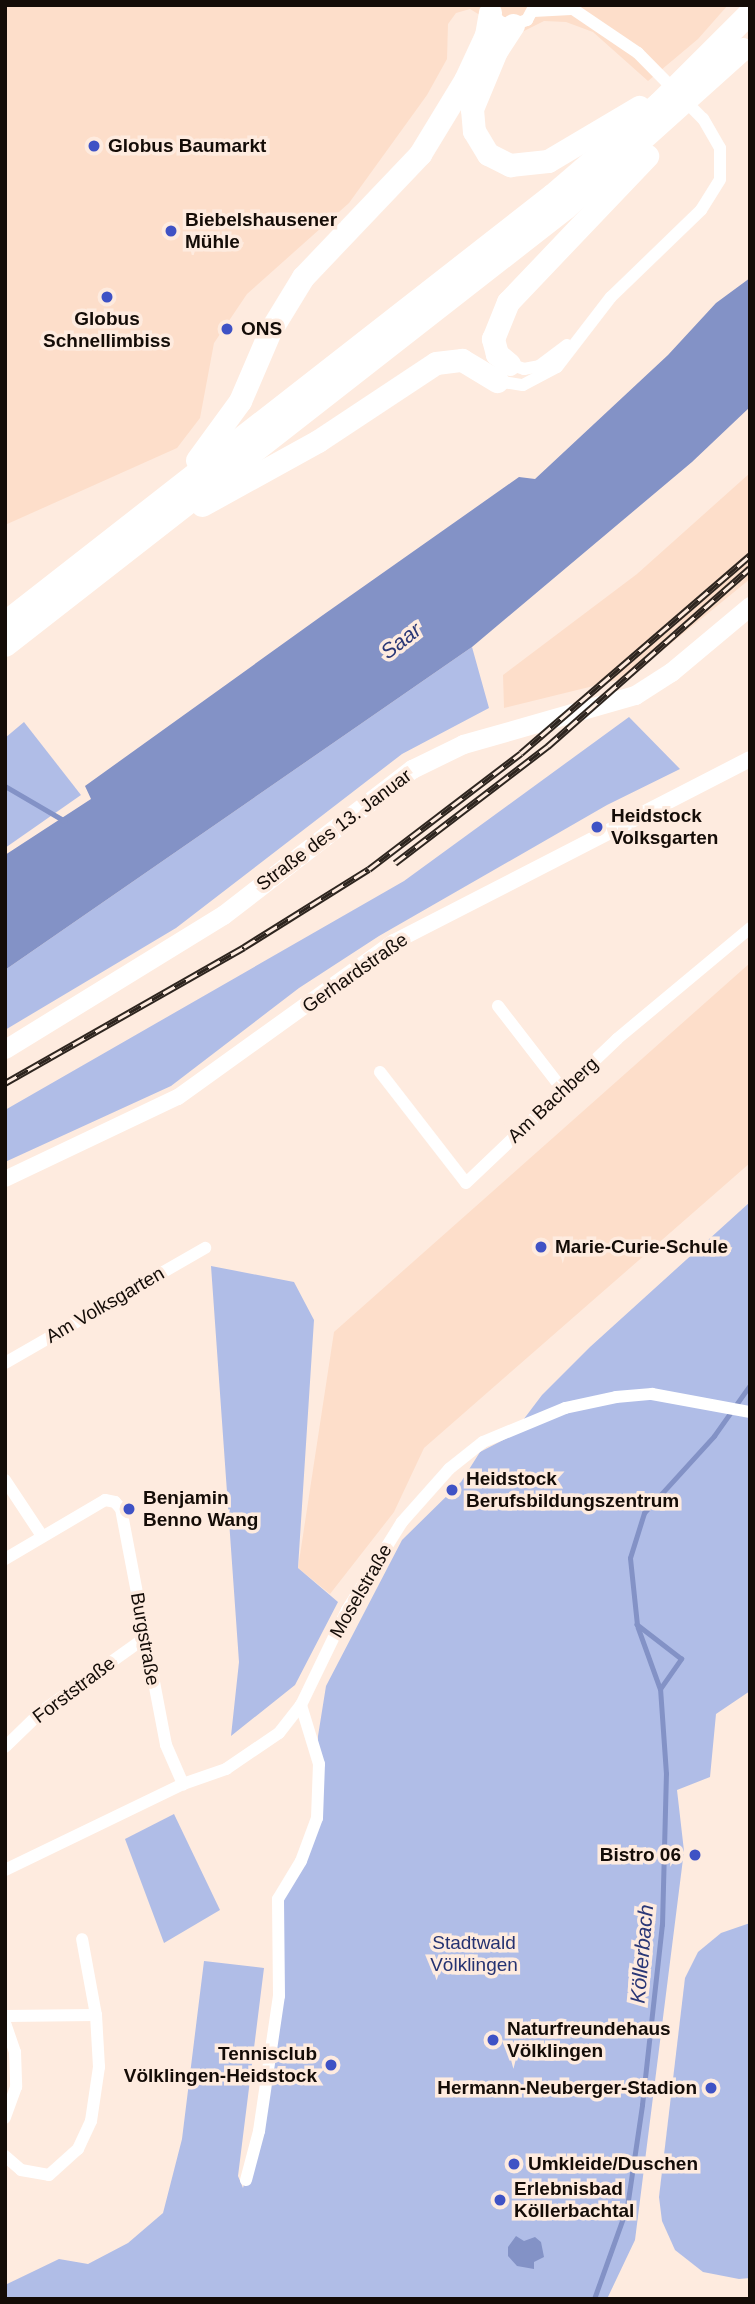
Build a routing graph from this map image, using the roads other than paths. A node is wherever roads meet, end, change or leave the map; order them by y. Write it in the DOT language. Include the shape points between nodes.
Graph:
graph roads {
  1 [pos="569,7"];
  2 [pos="489,8"];
  3 [pos="534,8"];
  4 [pos="750,12"];
  5 [pos="513,25"];
  6 [pos="746,45"];
  7 [pos="704,73"];
  8 [pos="664,111"];
  9 [pos="575,339"];
  10 [pos="503,373"];
  11 [pos="146,524"];
  12 [pos="750,606"];
  13 [pos="5,622"];
  14 [pos="5,645"];
  15 [pos="750,759"];
  16 [pos="750,928"];
  17 [pos="498,1006"];
  18 [pos="5,1049"];
  19 [pos="380,1072"];
  20 [pos="563,1090"];
  21 [pos="5,1179"];
  22 [pos="205,1248"];
  23 [pos="5,1363"];
  24 [pos="750,1412"];
  25 [pos="5,1480"];
  26 [pos="42,1536"];
  27 [pos="5,1559"];
  28 [pos="146,1637"];
  29 [pos="302,1705"];
  30 [pos="5,1747"];
  31 [pos="183,1784"];
  32 [pos="5,1870"];
  33 [pos="82,1939"];
  34 [pos="96,2015"];
  35 [pos="5,2016"];
  36 [pos="5,2023"];
  37 [pos="9,2100"];
  38 [pos="5,2118"];
  39 [pos="5,2157"];
  40 [pos="246,2180"];
  1 -- 3 [label="street"];
  1 -- 9 [label="street" via="609,29 661,74 712,132 723,163 713,194 701,210 611,297"];
  2 -- 5 [label="street" via="500,22"];
  2 -- 11 [label="highway" via="486,35 465,80 419,154 303,277 212,446"];
  3 -- 5 [label="street"];
  4 -- 7 [label="highway" via="715,48"];
  5 -- 8 [label="highway" via="496,51 472,109 474,131 488,154 510,165 548,161"];
  6 -- 7 [label="highway"];
  7 -- 8 [label="highway"];
  7 -- 8 [label="highway"];
  8 -- 10 [label="highway" via="508,302 493,339"];
  8 -- 11 [label="highway" via="475,280"];
  9 -- 10 [label="street" via="539,366"];
  9 -- 10 [label="street" via="557,367 536,382 512,386"];
  10 -- 11 [label="highway" via="461,360 436,363 271,470"];
  11 -- 13 [label="highway"];
  11 -- 14 [label="highway"];
  12 -- 18 [label="main road, Straße des 13. Januar" via="671,672 635,695 463,744 412,769 215,920"];
  15 -- 21 [label="street, Gerhardstraße" via="394,942 178,1097"];
  16 -- 20 [label="street, Am Bachberg"];
  17 -- 20 [label="street"];
  19 -- 20 [label="street, Am Bachberg" via="466,1183"];
  22 -- 23 [label="street, Am Volksgarten"];
  24 -- 29 [label="street, Moselstraße" via="652,1394 565,1408 483,1442 449,1469 415,1506 379,1556"];
  25 -- 26 [label="street"];
  26 -- 27 [label="street"];
  26 -- 28 [label="street, Burgstraße" via="105,1500 116,1502"];
  28 -- 30 [label="street, Forststraße" via="51,1704"];
  28 -- 31 [label="street, Burgstraße" via="166,1745"];
  29 -- 31 [label="street, Moselstraße" via="279,1733 248,1757"];
  29 -- 40 [label="street" via="319,1764 317,1818 301,1861 278,1899 279,1996 259,2131"];
  31 -- 32 [label="street, Moselstraße"];
  33 -- 34 [label="street"];
  34 -- 35 [label="street"];
  34 -- 39 [label="street" via="99,2067 91,2121 78,2149 50,2175 21,2171"];
  36 -- 37 [label="street" via="15,2052"];
  37 -- 38 [label="street"];
}
